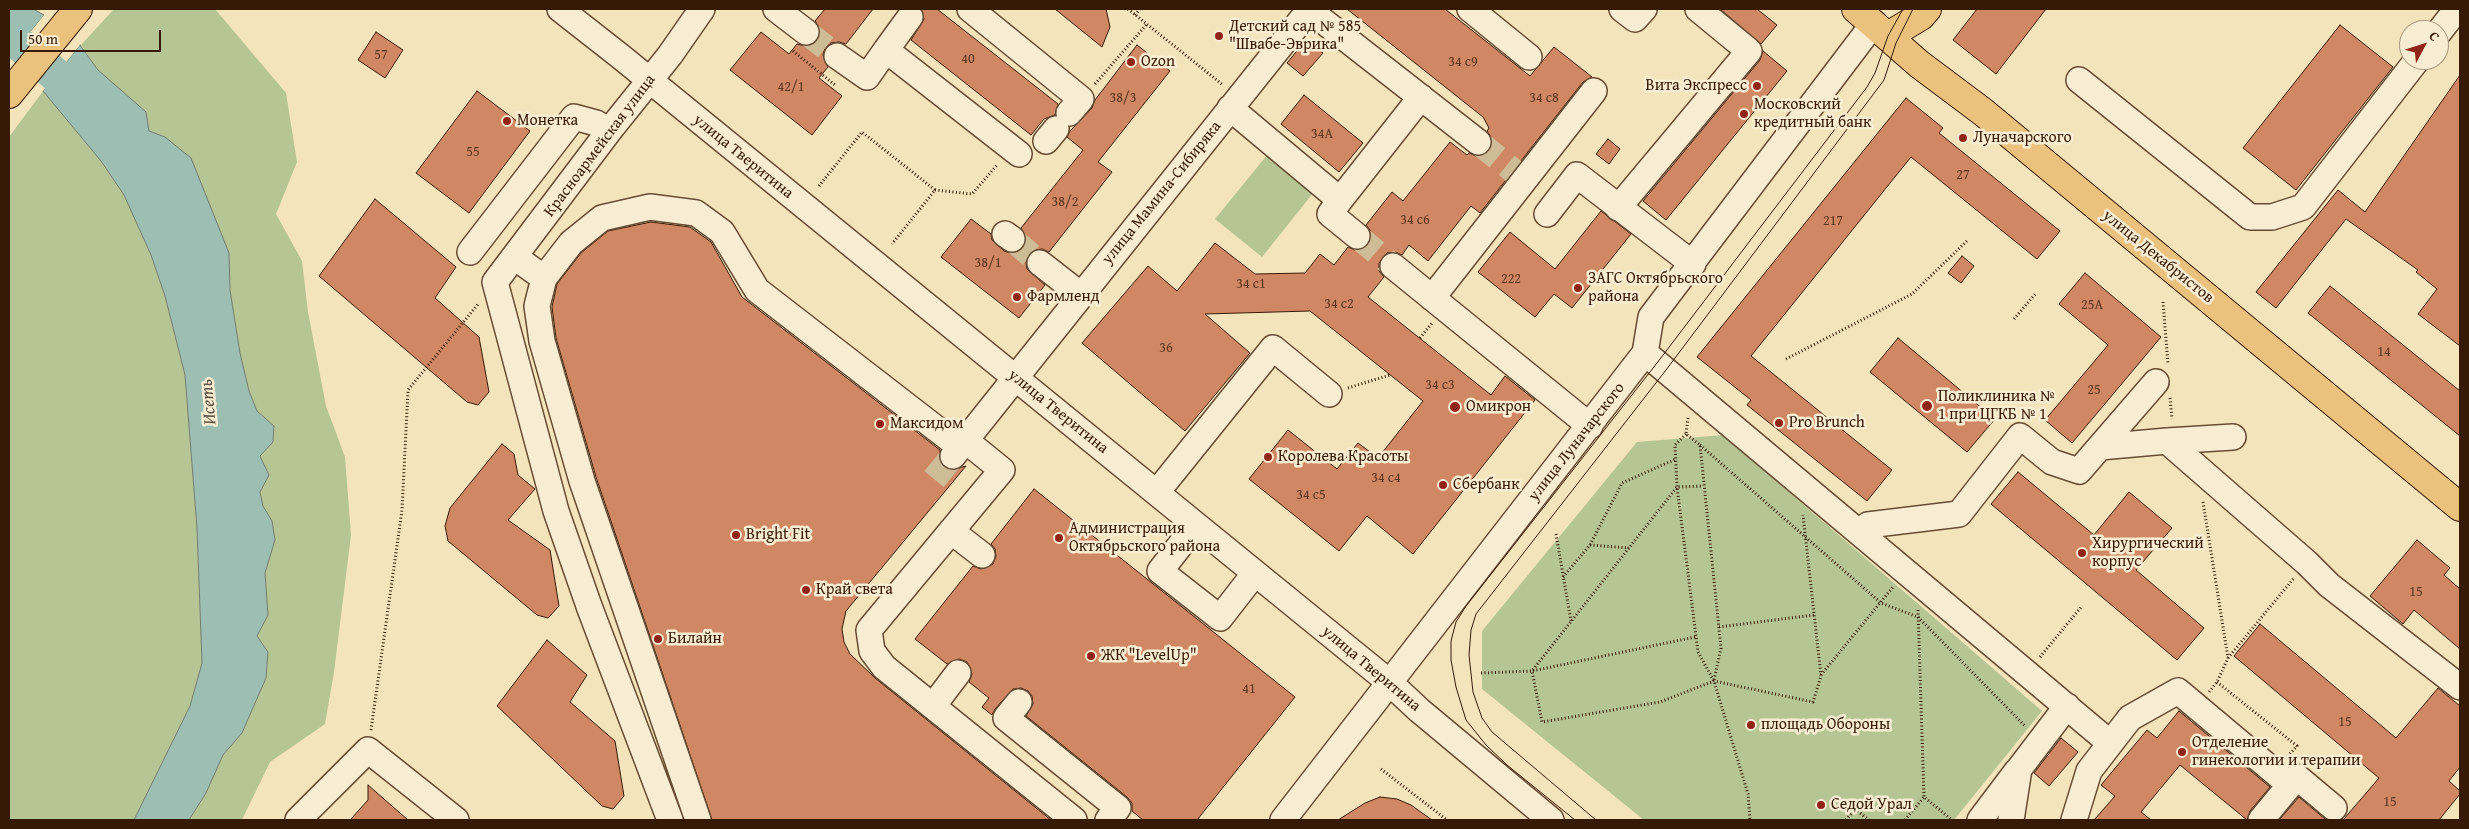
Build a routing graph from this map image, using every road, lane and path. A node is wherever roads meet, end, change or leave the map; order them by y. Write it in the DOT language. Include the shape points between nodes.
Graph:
graph roads {
  1 [pos="78,9"];
  2 [pos="560,9"];
  3 [pos="702,9"];
  4 [pos="776,9"];
  5 [pos="970,9"];
  6 [pos="1128,9"];
  7 [pos="1140,9"];
  8 [pos="1310,9"];
  9 [pos="1470,9"];
  10 [pos="1622,9"];
  11 [pos="1644,9"];
  12 [pos="1698,9"];
  13 [pos="1927,9"];
  14 [pos="2457,9"];
  15 [pos="1135,15"];
  16 [pos="910,17"];
  17 [pos="1875,19"];
  18 [pos="2448,20"];
  19 [pos="1147,24"];
  20 [pos="799,41"];
  21 [pos="886,50"];
  22 [pos="837,56"];
  23 [pos="1529,57"];
  24 [pos="2409,70"];
  25 [pos="1231,78"];
  26 [pos="2079,80"];
  27 [pos="650,81"];
  28 [pos="16,85"];
  29 [pos="835,85"];
  30 [pos="1594,91"];
  31 [pos="1421,97"];
  32 [pos="1230,108"];
  33 [pos="1063,121"];
  34 [pos="609,131"];
  35 [pos="1478,142"];
  36 [pos="1020,154"];
  37 [pos="993,170"];
  38 [pos="819,186"];
  39 [pos="935,190"];
  40 [pos="1340,200"];
  41 [pos="1618,208"];
  42 [pos="1547,214"];
  43 [pos="1357,236"];
  44 [pos="1968,240"];
  45 [pos="892,244"];
  46 [pos="470,252"];
  47 [pos="516,258"];
  48 [pos="1040,263"];
  49 [pos="1693,264"];
  50 [pos="1393,266"];
  51 [pos="544,278"];
  52 [pos="496,282"];
  53 [pos="2036,293"];
  54 [pos="1080,295"];
  55 [pos="1432,298"];
  56 [pos="2163,302"];
  57 [pos="2014,319"];
  58 [pos="1645,353"];
  59 [pos="1786,359"];
  60 [pos="1390,375"];
  61 [pos="1015,377"];
  62 [pos="2165,380"];
  63 [pos="1329,394"];
  64 [pos="1688,416"];
  65 [pos="1590,426"];
  66 [pos="1686,434"];
  67 [pos="2233,438"];
  68 [pos="2172,440"];
  69 [pos="1700,445"];
  70 [pos="2100,447"];
  71 [pos="959,448"];
  72 [pos="1676,459"];
  73 [pos="2198,468"];
  74 [pos="1801,484"];
  75 [pos="1703,486"];
  76 [pos="1677,487"];
  77 [pos="1157,492"];
  78 [pos="2460,507"];
  79 [pos="1196,525"];
  80 [pos="1868,525"];
  81 [pos="951,531"];
  82 [pos="1556,534"];
  83 [pos="1805,538"];
  84 [pos="1590,545"];
  85 [pos="1629,548"];
  86 [pos="982,555"];
  87 [pos="2308,562"];
  88 [pos="1255,573"];
  89 [pos="1563,577"];
  90 [pos="1911,578"];
  91 [pos="1882,604"];
  92 [pos="2082,606"];
  93 [pos="1814,615"];
  94 [pos="1918,617"];
  95 [pos="1571,622"];
  96 [pos="1719,627"];
  97 [pos="1696,637"];
  98 [pos="2228,658"];
  99 [pos="2035,664"];
  100 [pos="1532,671"];
  101 [pos="958,673"];
  102 [pos="1481,673"];
  103 [pos="1821,676"];
  104 [pos="1714,681"];
  105 [pos="1389,682"];
  106 [pos="2217,682"];
  107 [pos="2460,687"];
  108 [pos="1019,702"];
  109 [pos="933,706"];
  110 [pos="2066,706"];
  111 [pos="2196,707"];
  112 [pos="2040,741"];
  113 [pos="2110,743"];
  114 [pos="368,750"];
  115 [pos="1381,769"];
  116 [pos="2019,769"];
  117 [pos="2283,779"];
  118 [pos="1924,797"];
  119 [pos="2334,808"];
  120 [pos="298,820"];
  121 [pos="456,820"];
  122 [pos="670,820"];
  123 [pos="698,820"];
  124 [pos="1074,820"];
  125 [pos="1108,820"];
  126 [pos="1283,820"];
  127 [pos="1447,820"];
  128 [pos="1551,820"];
  129 [pos="1750,820"];
  130 [pos="1846,820"];
  131 [pos="1869,820"];
  132 [pos="1905,820"];
  133 [pos="1952,820"];
  134 [pos="1980,820"];
  135 [pos="2011,820"];
  136 [pos="2074,820"];
  137 [pos="2261,820"];
  1 -- 28 [label="main road"];
  2 -- 27 [label="street, улица Тверитина"];
  3 -- 27 [label="street, Красноармейская улица"];
  4 -- 20 [label="street"];
  5 -- 33 [label="street"];
  6 -- 15 [label="path"];
  7 -- 15 [label="path"];
  8 -- 31 [label="street"];
  8 -- 32 [label="street, улица Мамина-Сибиряка"];
  9 -- 23 [label="street"];
  10 -- 11 [label="street" via="1636,19"];
  12 -- 41 [label="street" via="1749,51"];
  13 -- 17 [label="main road, улица Луначарского" via="1921,16"];
  14 -- 18 [label="street"];
  15 -- 19 [label="path"];
  16 -- 21 [label="street"];
  17 -- 49 [label="street, улица Луначарского"];
  17 -- 78 [label="main road, улица Декабристов" via="1919,64 1983,112"];
  19 -- 25 [label="path" via="1224,86"];
  19 -- 33 [label="path"];
  20 -- 29 [label="path" via="806,64"];
  21 -- 22 [label="street" via="867,77"];
  21 -- 36 [label="street"];
  24 -- 26 [label="street" via="2304,207 2272,217 2250,217"];
  27 -- 34 [label="street, Красноармейская улица"];
  27 -- 61 [label="street, улица Тверитина"];
  30 -- 55 [label="street"];
  31 -- 35 [label="street"];
  31 -- 40 [label="street"];
  32 -- 40 [label="street"];
  32 -- 54 [label="street, улица Мамина-Сибиряка"];
  34 -- 46 [label="street" via="596,123 574,117"];
  34 -- 47 [label="street, Красноармейская улица"];
  37 -- 39 [label="path" via="972,194"];
  38 -- 39 [label="path" via="862,132"];
  39 -- 45 [label="path"];
  40 -- 43 [label="street" via="1330,214"];
  41 -- 42 [label="street" via="1577,175"];
  41 -- 49 [label="street"];
  44 -- 59 [label="path" via="1912,294"];
  47 -- 51 [label="street"];
  47 -- 52 [label="street, Красноармейская улица"];
  48 -- 54 [label="street"];
  49 -- 58 [label="street, улица Луначарского" via="1651,317"];
  50 -- 55 [label="street"];
  51 -- 71 [label="street" via="571,243 602,218 650,207 696,213 722,232 757,290"];
  51 -- 123 [label="street" via="537,306 542,341 582,481"];
  52 -- 114 [label="path" via="408,390 402,510"];
  52 -- 122 [label="street" via="556,511"];
  53 -- 57 [label="path"];
  54 -- 61 [label="street, улица Мамина-Сибиряка"];
  55 -- 65 [label="street"];
  56 -- 62 [label="path"];
  58 -- 65 [label="street, улица Луначарского"];
  58 -- 74 [label="street"];
  60 -- 63 [label="path"];
  61 -- 71 [label="street, улица Мамина-Сибиряка"];
  61 -- 77 [label="street, улица Тверитина"];
  62 -- 68 [label="path"];
  62 -- 70 [label="street"];
  63 -- 77 [label="street" via="1273,348"];
  64 -- 66 [label="path"];
  65 -- 105 [label="street, улица Луначарского"];
  66 -- 69 [label="path"];
  66 -- 72 [label="path" via="1675,445"];
  67 -- 68 [label="street"];
  68 -- 70 [label="street"];
  68 -- 73 [label="street"];
  69 -- 75 [label="path"];
  69 -- 83 [label="path"];
  70 -- 80 [label="street" via="2079,471 2052,462 2020,436 1959,514"];
  71 -- 81 [label="street" via="1002,470"];
  72 -- 76 [label="path"];
  72 -- 84 [label="path" via="1622,483"];
  73 -- 87 [label="street"];
  73 -- 98 [label="path"];
  74 -- 83 [label="path"];
  74 -- 90 [label="street"];
  75 -- 76 [label="path"];
  75 -- 96 [label="path"];
  76 -- 85 [label="path"];
  76 -- 97 [label="path"];
  77 -- 79 [label="street, улица Тверитина"];
  79 -- 88 [label="street, улица Тверитина"];
  79 -- 88 [label="street" via="1160,570 1220,618"];
  81 -- 86 [label="street"];
  81 -- 109 [label="street" via="869,630 872,651 884,667"];
  82 -- 89 [label="path"];
  83 -- 91 [label="path"];
  83 -- 93 [label="path"];
  84 -- 85 [label="path"];
  84 -- 89 [label="path"];
  85 -- 95 [label="path"];
  87 -- 98 [label="path"];
  87 -- 107 [label="street" via="2328,585"];
  88 -- 105 [label="street, улица Тверитина"];
  89 -- 95 [label="path"];
  90 -- 91 [label="path"];
  90 -- 94 [label="path"];
  90 -- 110 [label="street"];
  91 -- 94 [label="path"];
  91 -- 103 [label="path"];
  92 -- 99 [label="path"];
  93 -- 96 [label="path"];
  93 -- 103 [label="path"];
  94 -- 112 [label="path"];
  94 -- 118 [label="path"];
  95 -- 100 [label="path"];
  96 -- 104 [label="path" via="1721,648"];
  97 -- 100 [label="path"];
  97 -- 104 [label="path" via="1698,652"];
  98 -- 106 [label="path"];
  100 -- 102 [label="path"];
  100 -- 104 [label="path" via="1542,722 1660,702"];
  101 -- 109 [label="street"];
  103 -- 104 [label="path" via="1813,702"];
  104 -- 129 [label="path" via="1748,794"];
  105 -- 126 [label="street, улица Луначарского"];
  105 -- 128 [label="street, улица Тверитина"];
  106 -- 111 [label="path"];
  106 -- 117 [label="path" via="2297,746"];
  108 -- 125 [label="street" via="1006,718 1118,808"];
  109 -- 124 [label="street"];
  110 -- 112 [label="street"];
  110 -- 113 [label="street"];
  111 -- 113 [label="street" via="2178,692 2130,718"];
  111 -- 117 [label="street"];
  112 -- 116 [label="street"];
  113 -- 136 [label="street" via="2089,771"];
  114 -- 120 [label="street"];
  114 -- 121 [label="street"];
  115 -- 127 [label="path"];
  116 -- 134 [label="street"];
  116 -- 135 [label="street"];
  117 -- 119 [label="street" via="2297,777"];
  117 -- 137 [label="street"];
  118 -- 132 [label="path"];
  118 -- 133 [label="path"];
  130 -- 131 [label="path" via="1855,809"];
}
